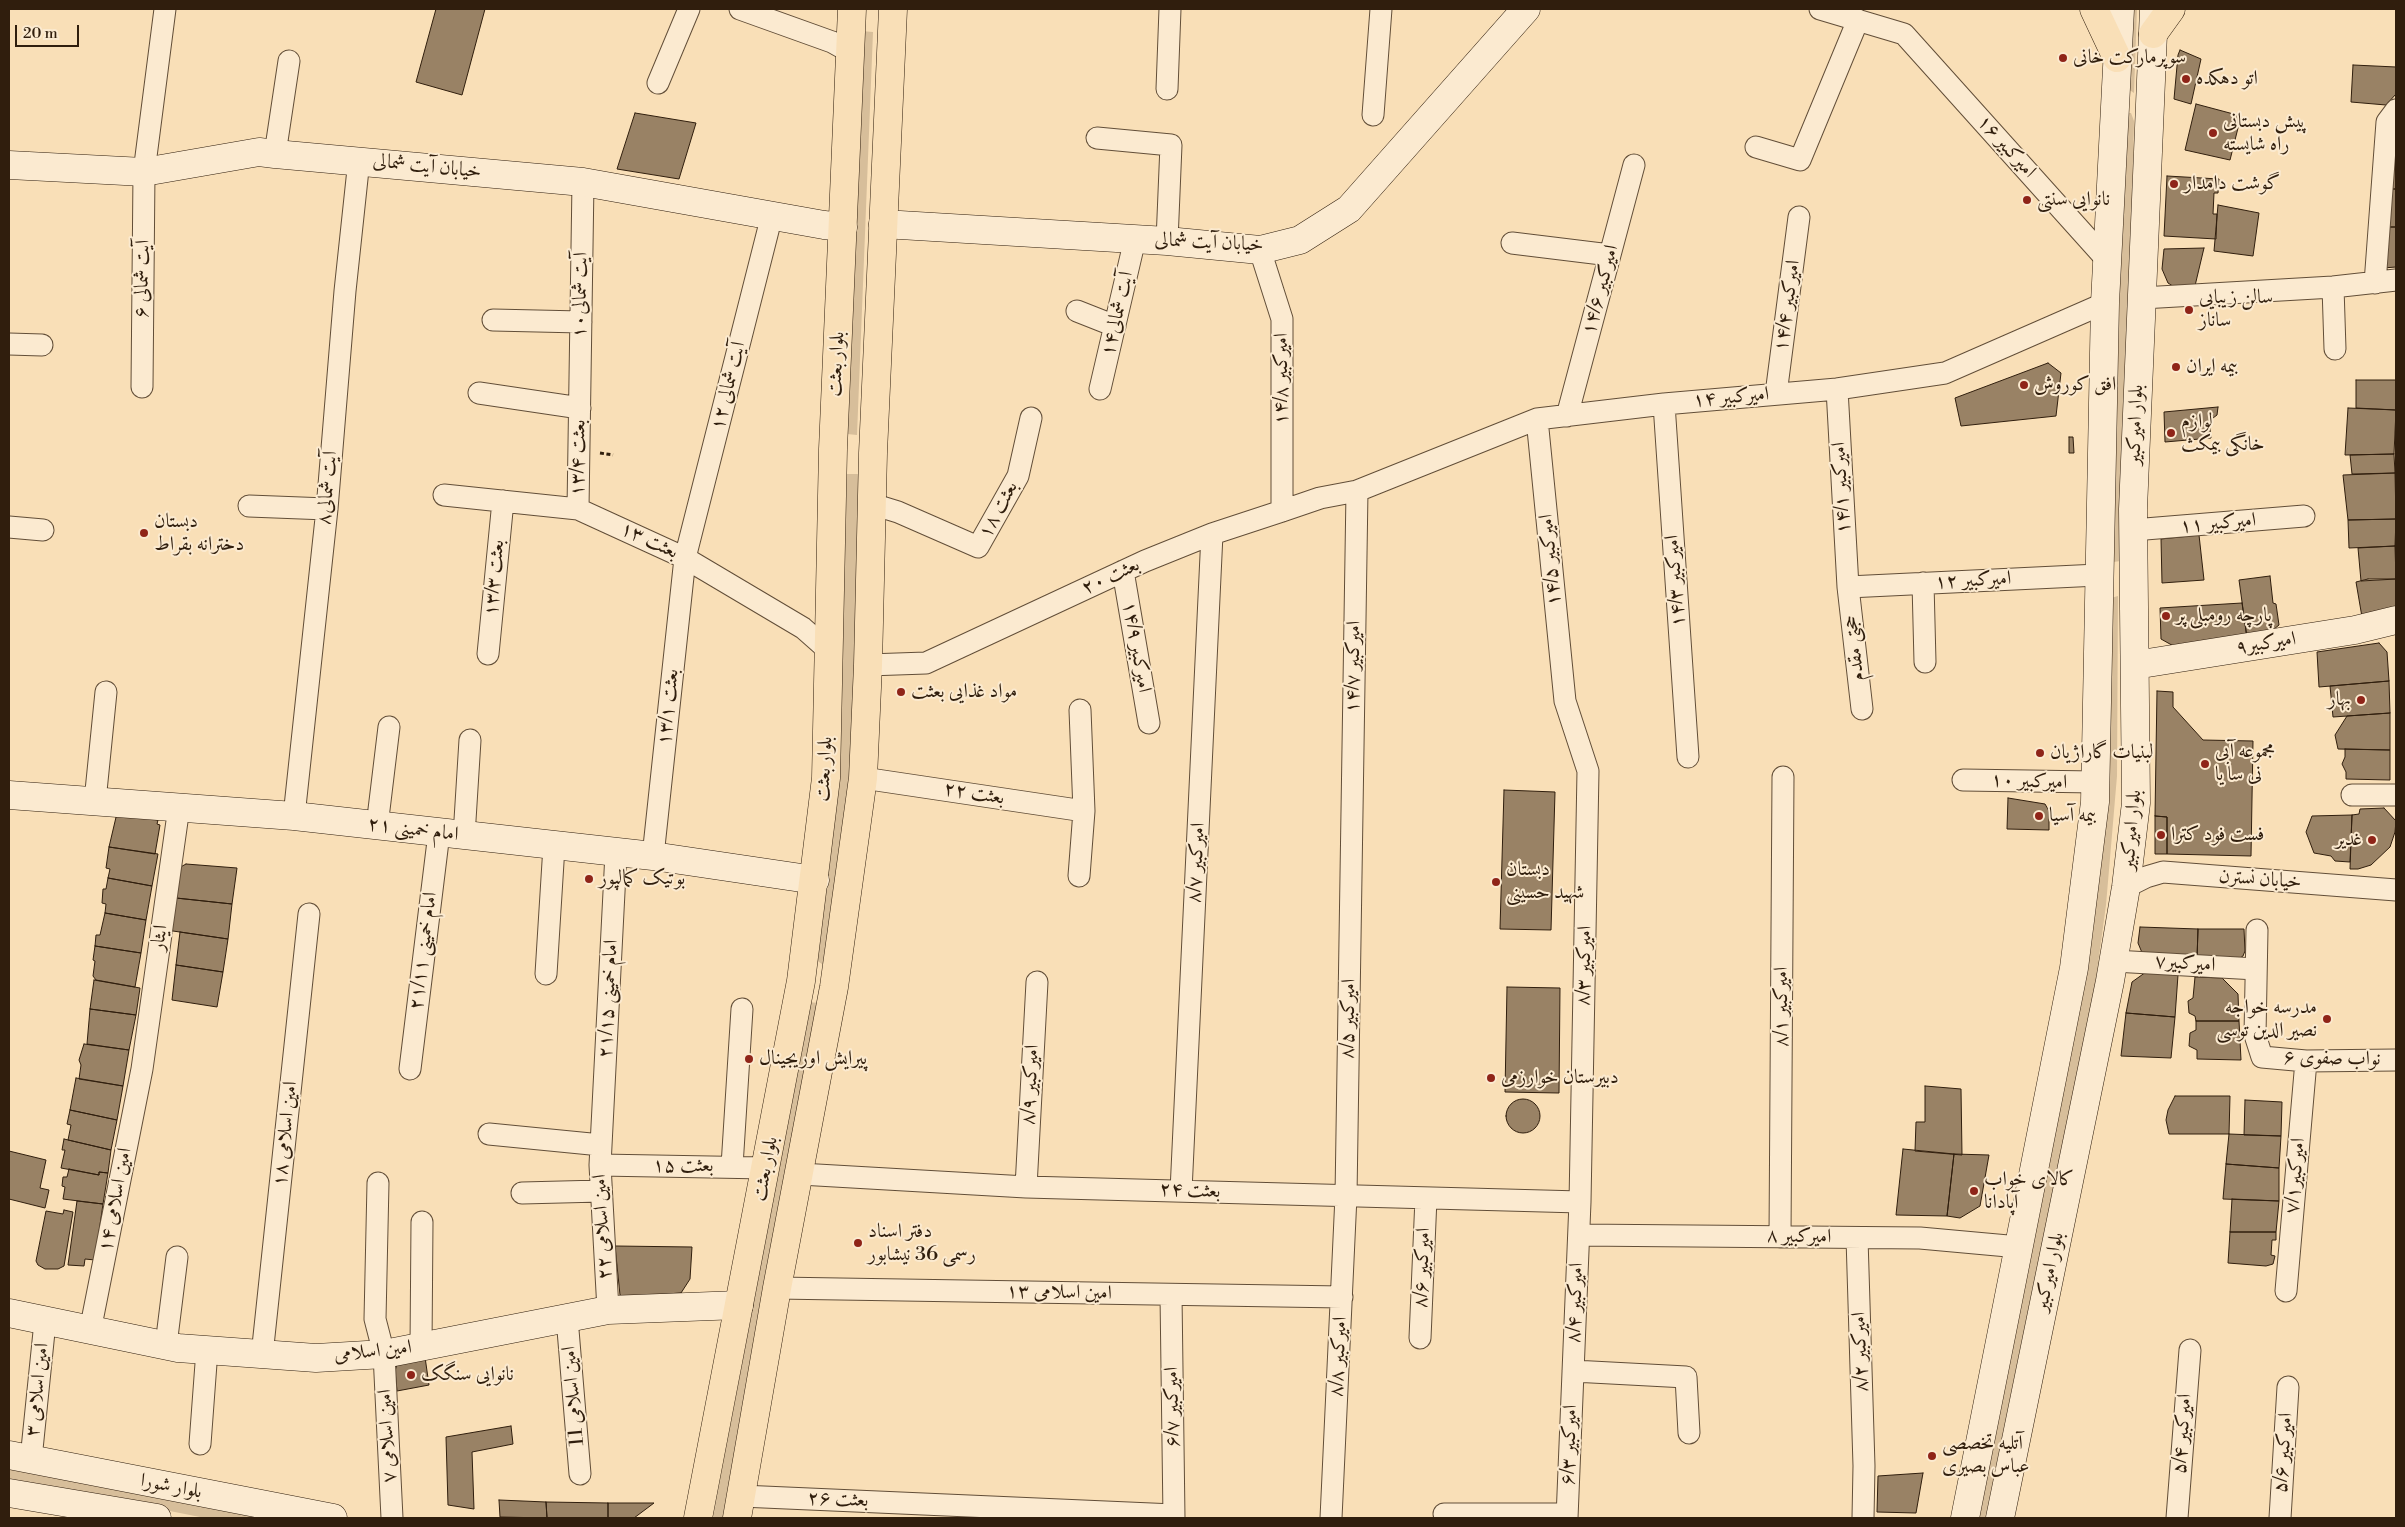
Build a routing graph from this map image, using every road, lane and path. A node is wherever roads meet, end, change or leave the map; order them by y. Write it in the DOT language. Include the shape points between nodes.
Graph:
graph roads {
  1 [pos="165,9"];
  2 [pos="689,9"];
  3 [pos="740,9"];
  4 [pos="1170,9"];
  5 [pos="1381,9"];
  6 [pos="1526,9"];
  7 [pos="1820,9"];
  8 [pos="2094,9"];
  9 [pos="2120,9"];
  10 [pos="2171,9"];
  11 [pos="851,13"];
  12 [pos="893,17"];
  13 [pos="1858,20"];
  14 [pos="2154,21"];
  15 [pos="850,52"];
  16 [pos="2117,58"];
  17 [pos="289,61"];
  18 [pos="658,82"];
  19 [pos="1167,89"];
  20 [pos="2114,110"];
  21 [pos="2396,110"];
  22 [pos="1373,115"];
  23 [pos="2150,116"];
  24 [pos="1097,138"];
  25 [pos="1756,147"];
  26 [pos="275,154"];
  27 [pos="359,160"];
  28 [pos="9,165"];
  29 [pos="1634,165"];
  30 [pos="144,172"];
  31 [pos="582,182"];
  32 [pos="772,215"];
  33 [pos="1799,217"];
  34 [pos="883,224"];
  35 [pos="843,227"];
  36 [pos="1135,239"];
  37 [pos="1167,241"];
  38 [pos="1512,243"];
  39 [pos="1260,250"];
  40 [pos="1610,256"];
  41 [pos="2108,260"];
  42 [pos="2396,280"];
  43 [pos="2375,282"];
  44 [pos="2333,287"];
  45 [pos="2142,298"];
  46 [pos="2105,303"];
  47 [pos="1077,311"];
  48 [pos="493,320"];
  49 [pos="581,322"];
  50 [pos="1115,326"];
  51 [pos="9,344"];
  52 [pos="42,345"];
  53 [pos="2336,350"];
  54 [pos="142,387"];
  55 [pos="1100,389"];
  56 [pos="1837,389"];
  57 [pos="479,393"];
  58 [pos="1776,394"];
  59 [pos="1664,404"];
  60 [pos="580,408"];
  61 [pos="1567,416"];
  62 [pos="1031,418"];
  63 [pos="1537,419"];
  64 [pos="832,449"];
  65 [pos="873,453"];
  66 [pos="1357,491"];
  67 [pos="444,495"];
  68 [pos="502,501"];
  69 [pos="872,504"];
  70 [pos="249,506"];
  71 [pos="327,509"];
  72 [pos="578,509"];
  73 [pos="1282,511"];
  74 [pos="2304,516"];
  75 [pos="9,527"];
  76 [pos="43,530"];
  77 [pos="2132,530"];
  78 [pos="1212,534"];
  79 [pos="685,558"];
  80 [pos="1123,571"];
  81 [pos="2098,575"];
  82 [pos="1923,583"];
  83 [pos="1848,587"];
  84 [pos="2396,620"];
  85 [pos="829,651"];
  86 [pos="488,654"];
  87 [pos="1925,662"];
  88 [pos="868,665"];
  89 [pos="2135,666"];
  90 [pos="106,692"];
  91 [pos="1564,701"];
  92 [pos="1862,709"];
  93 [pos="1080,710"];
  94 [pos="1149,723"];
  95 [pos="390,727"];
  96 [pos="470,740"];
  97 [pos="1688,757"];
  98 [pos="1783,777"];
  99 [pos="863,778"];
  100 [pos="1963,780"];
  101 [pos="2095,782"];
  102 [pos="2352,795"];
  103 [pos="2396,795"];
  104 [pos="10,801"];
  105 [pos="95,801"];
  106 [pos="179,808"];
  107 [pos="1084,811"];
  108 [pos="294,816"];
  109 [pos="377,826"];
  110 [pos="451,835"];
  111 [pos="1352,843"];
  112 [pos="554,846"];
  113 [pos="616,852"];
  114 [pos="653,856"];
  115 [pos="1079,876"];
  116 [pos="815,880"];
  117 [pos="2126,887"];
  118 [pos="2396,890"];
  119 [pos="309,914"];
  120 [pos="2257,930"];
  121 [pos="2114,961"];
  122 [pos="2256,969"];
  123 [pos="546,974"];
  124 [pos="1037,982"];
  125 [pos="742,1009"];
  126 [pos="2396,1060"];
  127 [pos="2306,1061"];
  128 [pos="142,1069"];
  129 [pos="410,1069"];
  130 [pos="489,1134"];
  131 [pos="601,1155"];
  132 [pos="732,1166"];
  133 [pos="766,1168"];
  134 [pos="800,1174"];
  135 [pos="378,1183"];
  136 [pos="1026,1187"];
  137 [pos="1181,1191"];
  138 [pos="601,1192"];
  139 [pos="522,1193"];
  140 [pos="1346,1196"];
  141 [pos="1426,1198"];
  142 [pos="1580,1202"];
  143 [pos="422,1222"];
  144 [pos="1579,1235"];
  145 [pos="1780,1237"];
  146 [pos="1857,1238"];
  147 [pos="2019,1247"];
  148 [pos="177,1257"];
  149 [pos="777,1288"];
  150 [pos="2286,1291"];
  151 [pos="1171,1295"];
  152 [pos="1342,1297"];
  153 [pos="738,1305"];
  154 [pos="608,1310"];
  155 [pos="9,1313"];
  156 [pos="568,1318"];
  157 [pos="45,1322"];
  158 [pos="90,1331"];
  159 [pos="1420,1338"];
  160 [pos="166,1345"];
  161 [pos="421,1347"];
  162 [pos="207,1350"];
  163 [pos="2190,1350"];
  164 [pos="384,1354"];
  165 [pos="262,1355"];
  166 [pos="1573,1371"];
  167 [pos="2288,1387"];
  168 [pos="1689,1433"];
  169 [pos="200,1444"];
  170 [pos="20,1457"];
  171 [pos="580,1474"];
  172 [pos="9,1493"];
  173 [pos="747,1504"];
  174 [pos="696,1514"];
  175 [pos="1444,1514"];
  176 [pos="1174,1516"];
  177 [pos="1567,1516"];
  178 [pos="157,1518"];
  179 [pos="333,1518"];
  180 [pos="392,1518"];
  181 [pos="1331,1518"];
  182 [pos="1863,1518"];
  183 [pos="1965,1518"];
  184 [pos="2000,1518"];
  185 [pos="2177,1518"];
  186 [pos="2280,1518"];
  1 -- 30 [label="street, آیت شمالی ۶"];
  2 -- 18 [label="street"];
  3 -- 15 [label="street" via="832,42"];
  4 -- 19 [label="street"];
  5 -- 22 [label="street"];
  6 -- 39 [label="main road, خیابان آیت شمالی" via="1349,209 1300,240"];
  7 -- 13 [label="street"];
  8 -- 16 [label="main road"];
  9 -- 16 [label="main road, بلوار امیرکبیر"];
  10 -- 14 [label="main road"];
  11 -- 12 [label="main road"];
  11 -- 15 [label="main road, بلوار بعثت"];
  12 -- 34 [label="main road, بلوار بعثت"];
  13 -- 25 [label="street" via="1800,160"];
  13 -- 41 [label="street, امیرکبیر ۱۶" via="1904,34"];
  14 -- 23 [label="main road, بلوار امیرکبیر"];
  15 -- 35 [label="main road, بلوار بعثت"];
  16 -- 20 [label="main road, بلوار امیرکبیر"];
  17 -- 26 [label="street"];
  20 -- 23 [label="main road" via="2122,101 2134,100 2144,105"];
  20 -- 41 [label="main road, بلوار امیرکبیر"];
  21 -- 43 [label="street" via="2387,122"];
  23 -- 45 [label="main road, بلوار امیرکبیر"];
  24 -- 37 [label="street" via="1171,145"];
  26 -- 27 [label="main road, خیابان آیت شمالی"];
  26 -- 30 [label="main road, خیابان آیت شمالی" via="259,152"];
  27 -- 31 [label="main road, خیابان آیت شمالی"];
  27 -- 71 [label="street, آیت شمالی۸"];
  28 -- 30 [label="main road, خیابان آیت شمالی"];
  29 -- 40 [label="street, امیرکبیر ۱۴/۶"];
  30 -- 54 [label="street, آیت شمالی ۶"];
  31 -- 32 [label="main road, خیابان آیت شمالی"];
  31 -- 49 [label="street, آیت شمالی۱۰"];
  32 -- 35 [label="main road, خیابان آیت شمالی"];
  32 -- 79 [label="street, آیت شمالی ۱۲"];
  33 -- 58 [label="street, امیرکبیر ۱۴/۴"];
  34 -- 36 [label="main road, خیابان آیت شمالی"];
  34 -- 65 [label="main road, بلوار بعثت"];
  35 -- 64 [label="main road, بلوار بعثت"];
  36 -- 37 [label="main road, خیابان آیت شمالی"];
  36 -- 50 [label="street, آیت شمالی۱۴"];
  37 -- 39 [label="main road, خیابان آیت شمالی"];
  38 -- 40 [label="street"];
  39 -- 73 [label="street, امیرکبیر ۱۴/۸" via="1282,319"];
  40 -- 61 [label="street, امیرکبیر ۱۴/۶"];
  41 -- 46 [label="main road, بلوار امیرکبیر"];
  42 -- 43 [label="street"];
  43 -- 44 [label="street"];
  44 -- 45 [label="street"];
  44 -- 53 [label="street"];
  45 -- 77 [label="main road, بلوار امیرکبیر"];
  46 -- 56 [label="street, امیرکبیر ۱۴" via="1945,372"];
  46 -- 81 [label="main road, بلوار امیرکبیر"];
  47 -- 50 [label="street"];
  48 -- 49 [label="street"];
  49 -- 60 [label="street, آیت شمالی۱۰"];
  50 -- 55 [label="street, آیت شمالی۱۴"];
  51 -- 52 [label="street"];
  56 -- 58 [label="street, امیرکبیر ۱۴"];
  56 -- 83 [label="street, امیرکبیر ۱۴/۱"];
  57 -- 60 [label="street"];
  58 -- 59 [label="street, امیرکبیر ۱۴"];
  59 -- 61 [label="street, امیرکبیر ۱۴"];
  59 -- 97 [label="street, امیرکبیر ۱۴/۳"];
  60 -- 72 [label="street, بعثت ۱۳/۴"];
  61 -- 63 [label="street, امیرکبیر ۱۴"];
  62 -- 69 [label="street, بعثت ۱۸" via="1018,476 978,547"];
  63 -- 66 [label="street, امیرکبیر ۱۴"];
  63 -- 91 [label="street, امیرکبیر ۱۴/۵"];
  64 -- 65 [label="main road"];
  64 -- 85 [label="main road, بلوار بعثت"];
  65 -- 69 [label="main road, بلوار بعثت"];
  66 -- 73 [label="street, بعثت ۲۰" via="1320,498"];
  66 -- 111 [label="street, امیرکبیر ۱۴/۷"];
  67 -- 68 [label="street, بعثت ۱۳"];
  68 -- 72 [label="street, بعثت ۱۳"];
  68 -- 86 [label="street, بعثت ۱۳/۳"];
  69 -- 88 [label="main road, بلوار بعثت"];
  70 -- 71 [label="street"];
  71 -- 108 [label="street, آیت شمالی۸"];
  72 -- 79 [label="street, بعثت ۱۳"];
  73 -- 78 [label="street, بعثت ۲۰"];
  74 -- 77 [label="street, امیرکبیر ۱۱"];
  75 -- 76 [label="street"];
  77 -- 89 [label="main road, بلوار امیرکبیر"];
  78 -- 80 [label="street, بعثت ۲۰"];
  78 -- 137 [label="street, امیرکبیر ۸/۷"];
  79 -- 85 [label="street, بعثت ۱۳" via="803,628"];
  79 -- 114 [label="street, بعثت ۱۳/۱"];
  80 -- 88 [label="street, بعثت ۲۰" via="926,663"];
  80 -- 94 [label="street, امیرکبیر ۱۴/۹"];
  81 -- 82 [label="street, امیرکبیر ۱۲"];
  81 -- 101 [label="main road, بلوار امیرکبیر"];
  82 -- 83 [label="street, امیرکبیر ۱۲"];
  82 -- 87 [label="street"];
  83 -- 92 [label="street, حجتی مقدم"];
  84 -- 89 [label="main road, امیرکبیر۹" via="2355,630"];
  85 -- 116 [label="main road, بلوار بعثت" via="826,778"];
  88 -- 99 [label="main road, بلوار بعثت"];
  89 -- 117 [label="main road, بلوار امیرکبیر" via="2136,803"];
  90 -- 105 [label="street"];
  91 -- 142 [label="street, امیرکبیر ۸/۳" via="1588,771"];
  93 -- 107 [label="street"];
  95 -- 109 [label="street"];
  96 -- 110 [label="street, امام خمینی ۲۱/۱۱"];
  98 -- 145 [label="street, امیرکبیر ۸/۱"];
  99 -- 107 [label="street, بعثت ۲۲"];
  99 -- 134 [label="main road, بلوار بعثت" via="843,936"];
  100 -- 101 [label="street, امیرکبیر ۱۰"];
  101 -- 147 [label="main road, بلوار امیرکبیر" via="2074,968"];
  102 -- 103 [label="street"];
  104 -- 105 [label="main road, امام خمینی ۲۱"];
  105 -- 106 [label="main road, امام خمینی ۲۱"];
  106 -- 108 [label="main road, امام خمینی ۲۱"];
  106 -- 128 [label="street, ایثار"];
  107 -- 115 [label="street"];
  108 -- 109 [label="main road, امام خمینی ۲۱"];
  109 -- 110 [label="main road, امام خمینی ۲۱"];
  110 -- 112 [label="main road, امام خمینی ۲۱"];
  110 -- 129 [label="street, امام خمینی ۲۱/۱۱"];
  111 -- 140 [label="street, امیرکبیر ۸/۵"];
  112 -- 113 [label="main road, امام خمینی ۲۱"];
  112 -- 123 [label="street"];
  113 -- 114 [label="main road, امام خمینی ۲۱"];
  113 -- 131 [label="street, امام خمینی ۲۱/۱۵"];
  114 -- 116 [label="main road, امام خمینی ۲۱"];
  116 -- 133 [label="main road, بلوار بعثت" via="801,981"];
  117 -- 118 [label="street, خیابان نسترن" via="2163,872"];
  117 -- 121 [label="main road, بلوار امیرکبیر"];
  119 -- 165 [label="street, امین اسلامی ۱۸"];
  120 -- 122 [label="street"];
  121 -- 122 [label="street, امیرکبیر۷"];
  121 -- 184 [label="main road, بلوار امیرکبیر"];
  122 -- 127 [label="street, نواب صفوی ۶" via="2254,1035 2262,1057"];
  124 -- 136 [label="street, امیرکبیر ۸/۹"];
  125 -- 132 [label="street"];
  126 -- 127 [label="street, نواب صفوی ۶"];
  127 -- 150 [label="street, امیرکبیر۷/۱"];
  128 -- 158 [label="street, امین اسلامی ۱۴"];
  130 -- 131 [label="street, بعثت ۱۵"];
  131 -- 132 [label="street, بعثت ۱۵"];
  131 -- 138 [label="street, امین اسلامی ۲۲"];
  132 -- 133 [label="street, بعثت ۱۵"];
  133 -- 153 [label="main road, بلوار بعثت"];
  134 -- 136 [label="street, بعثت ۲۴"];
  134 -- 149 [label="main road, بلوار بعثت"];
  135 -- 164 [label="street" via="375,1319"];
  136 -- 137 [label="street, بعثت ۲۴"];
  137 -- 140 [label="street, بعثت ۲۴"];
  138 -- 139 [label="street"];
  138 -- 154 [label="street, امین اسلامی ۲۲"];
  140 -- 141 [label="street, بعثت ۲۴"];
  140 -- 152 [label="street, امیرکبیر ۸/۸"];
  141 -- 142 [label="street, بعثت ۲۴"];
  141 -- 159 [label="street, امیرکبیر ۸/۶"];
  142 -- 144 [label="street, امیرکبیر ۸/۳"];
  143 -- 161 [label="street"];
  144 -- 145 [label="street, امیرکبیر ۸"];
  144 -- 166 [label="street, امیرکبیر ۸/۴"];
  145 -- 146 [label="street, امیرکبیر ۸"];
  146 -- 147 [label="street, امیرکبیر ۸" via="1920,1238"];
  146 -- 182 [label="street, امیرکبیر ۸/۲"];
  147 -- 183 [label="main road, بلوار امیرکبیر"];
  148 -- 160 [label="street"];
  149 -- 151 [label="street, امین اسلامی ۱۳"];
  149 -- 173 [label="main road, بلوار بعثت"];
  151 -- 152 [label="street, امین اسلامی ۱۳"];
  151 -- 176 [label="street, امیرکبیر ۶/۷"];
  152 -- 181 [label="street, امیرکبیر ۸/۸"];
  153 -- 154 [label="main road, امین اسلامی"];
  153 -- 174 [label="main road, بلوار بعثت"];
  154 -- 156 [label="main road, امین اسلامی"];
  155 -- 157 [label="main road, امین اسلامی"];
  156 -- 161 [label="main road, امین اسلامی"];
  156 -- 171 [label="street, امین اسلامی 11"];
  157 -- 158 [label="main road, امین اسلامی"];
  157 -- 170 [label="street, امین اسلامی ۳"];
  158 -- 160 [label="main road, امین اسلامی"];
  160 -- 162 [label="main road, امین اسلامی"];
  161 -- 164 [label="main road, امین اسلامی"];
  162 -- 165 [label="main road, امین اسلامی"];
  162 -- 169 [label="street"];
  163 -- 185 [label="street, امیرکبیر ۵/۴"];
  164 -- 165 [label="main road, امین اسلامی" via="316,1358"];
  164 -- 180 [label="street, امین اسلامی ۷"];
  166 -- 168 [label="street" via="1686,1377"];
  166 -- 177 [label="street, امیرکبیر ۶/۳"];
  167 -- 186 [label="street, امیرکبیر ۵/۶"];
  170 -- 179 [label="main road, بلوار شورا"];
  172 -- 178 [label="main road, بلوار شورا"];
  173 -- 176 [label="street, بعثت ۲۶" via="785,1498"];
  175 -- 177 [label="street"];
}
